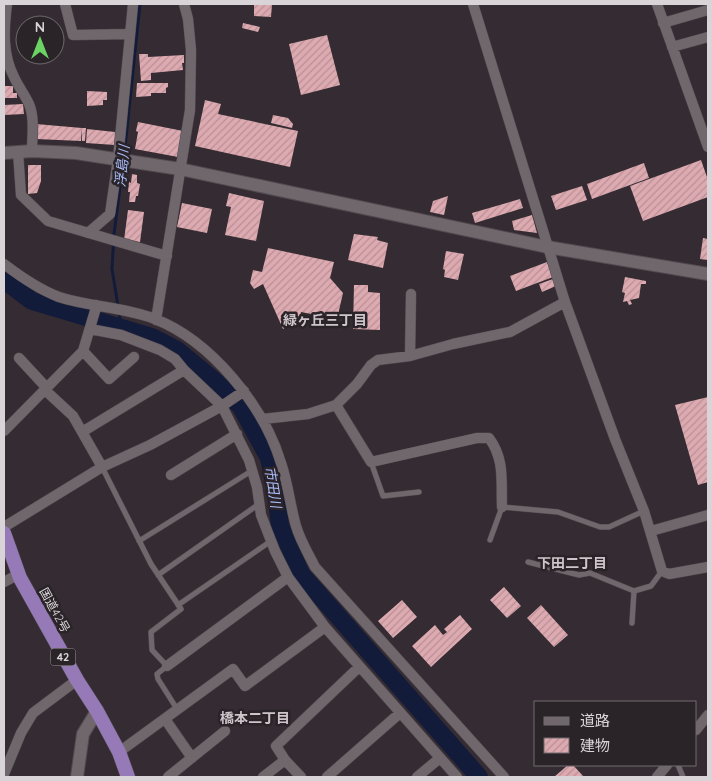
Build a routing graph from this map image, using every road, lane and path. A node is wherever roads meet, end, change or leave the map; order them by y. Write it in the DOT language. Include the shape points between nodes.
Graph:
graph roads {
  1 [pos="7,4"];
  2 [pos="65,4"];
  3 [pos="133,4"];
  4 [pos="184,4"];
  5 [pos="475,4"];
  6 [pos="657,4"];
  7 [pos="708,10"];
  8 [pos="663,23"];
  9 [pos="130,34"];
  10 [pos="708,36"];
  11 [pos="672,47"];
  12 [pos="708,147"];
  13 [pos="32,151"];
  14 [pos="18,152"];
  15 [pos="4,153"];
  16 [pos="118,159"];
  17 [pos="180,170"];
  18 [pos="88,233"];
  19 [pos="547,247"];
  20 [pos="167,256"];
  21 [pos="4,264"];
  22 [pos="708,274"];
  23 [pos="412,294"];
  24 [pos="565,302"];
  25 [pos="96,308"];
  26 [pos="156,320"];
  27 [pos="90,329"];
  28 [pos="83,350"];
  29 [pos="134,356"];
  30 [pos="410,356"];
  31 [pos="19,358"];
  32 [pos="184,370"];
  33 [pos="45,390"];
  34 [pos="244,390"];
  35 [pos="336,405"];
  36 [pos="222,406"];
  37 [pos="263,419"];
  38 [pos="4,432"];
  39 [pos="82,432"];
  40 [pos="237,434"];
  41 [pos="371,462"];
  42 [pos="102,467"];
  43 [pos="253,470"];
  44 [pos="171,475"];
  45 [pos="419,492"];
  46 [pos="260,504"];
  47 [pos="502,507"];
  48 [pos="644,511"];
  49 [pos="708,515"];
  50 [pos="4,527"];
  51 [pos="651,531"];
  52 [pos="4,533"];
  53 [pos="271,540"];
  54 [pos="490,540"];
  55 [pos="139,541"];
  56 [pos="528,562"];
  57 [pos="708,567"];
  58 [pos="662,571"];
  59 [pos="19,574"];
  60 [pos="158,574"];
  61 [pos="288,577"];
  62 [pos="4,582"];
  63 [pos="634,591"];
  64 [pos="178,605"];
  65 [pos="632,623"];
  66 [pos="325,627"];
  67 [pos="167,666"];
  68 [pos="359,667"];
  69 [pos="77,680"];
  70 [pos="177,710"];
  71 [pos="97,711"];
  72 [pos="400,713"];
  73 [pos="708,715"];
  74 [pos="165,719"];
  75 [pos="697,729"];
  76 [pos="225,731"];
  77 [pos="119,752"];
  78 [pos="192,758"];
  79 [pos="440,758"];
  80 [pos="285,760"];
  81 [pos="667,766"];
  82 [pos="4,774"];
  83 [pos="78,777"];
  84 [pos="128,777"];
  85 [pos="168,777"];
  86 [pos="263,777"];
  87 [pos="301,777"];
  88 [pos="327,777"];
  89 [pos="417,777"];
  90 [pos="457,777"];
  91 [pos="504,777"];
  92 [pos="658,777"];
  1 -- 13 [label="street" via="5,47 12,74 30,105"];
  2 -- 9 [label="street" via="73,35"];
  3 -- 9 [label="street"];
  4 -- 17 [label="street" via="190,35 191,88"];
  5 -- 19 [label="street"];
  6 -- 8 [label="street"];
  7 -- 8 [label="street"];
  8 -- 11 [label="street"];
  9 -- 16 [label="street"];
  10 -- 11 [label="street"];
  11 -- 12 [label="street"];
  13 -- 14 [label="street"];
  13 -- 16 [label="street"];
  14 -- 15 [label="street"];
  14 -- 18 [label="street" via="23,198 48,221"];
  16 -- 17 [label="street"];
  16 -- 18 [label="street" via="110,214"];
  17 -- 19 [label="street"];
  17 -- 20 [label="street"];
  18 -- 20 [label="street"];
  19 -- 22 [label="street"];
  19 -- 24 [label="street"];
  20 -- 26 [label="street"];
  21 -- 25 [label="street" via="35,286"];
  23 -- 30 [label="street"];
  24 -- 30 [label="street" via="510,332"];
  24 -- 48 [label="street"];
  25 -- 26 [label="street"];
  25 -- 27 [label="street"];
  26 -- 34 [label="street" via="189,338"];
  27 -- 28 [label="street"];
  27 -- 32 [label="street" via="122,335 160,350 175,359"];
  28 -- 29 [label="street" via="109,379"];
  28 -- 33 [label="street"];
  30 -- 35 [label="street" via="378,360"];
  31 -- 33 [label="street"];
  32 -- 36 [label="street"];
  32 -- 39 [label="street"];
  33 -- 38 [label="street"];
  33 -- 39 [label="street" via="74,416"];
  34 -- 36 [label="street"];
  34 -- 37 [label="street"];
  35 -- 37 [label="street" via="308,414"];
  35 -- 41 [label="street"];
  36 -- 40 [label="street"];
  36 -- 42 [label="street"];
  37 -- 91 [label="street" via="282,463 296,527 315,567"];
  39 -- 42 [label="street"];
  40 -- 43 [label="street"];
  40 -- 44 [label="street"];
  41 -- 45 [label="lane" via="383,496"];
  41 -- 47 [label="street" via="489,438 497,448 501,467"];
  42 -- 50 [label="street"];
  42 -- 55 [label="lane"];
  43 -- 46 [label="street"];
  43 -- 55 [label="lane"];
  46 -- 53 [label="street"];
  46 -- 60 [label="lane"];
  47 -- 48 [label="lane" via="558,512 600,527 609,527"];
  47 -- 54 [label="lane"];
  48 -- 51 [label="street"];
  49 -- 51 [label="street"];
  51 -- 58 [label="street"];
  52 -- 59 [label="highway, 国道42号 / 42"];
  53 -- 61 [label="street"];
  53 -- 64 [label="lane"];
  55 -- 60 [label="lane"];
  56 -- 63 [label="lane" via="578,575 590,573"];
  57 -- 58 [label="street" via="669,574"];
  58 -- 63 [label="lane" via="651,586"];
  59 -- 62 [label="street"];
  59 -- 69 [label="highway, 国道42号 / 42"];
  60 -- 64 [label="lane"];
  61 -- 66 [label="street"];
  61 -- 67 [label="street"];
  63 -- 65 [label="lane"];
  64 -- 67 [label="lane" via="181,609 151,632 152,650"];
  66 -- 68 [label="street"];
  66 -- 70 [label="street" via="245,686 233,669"];
  67 -- 70 [label="lane" via="157,674 158,679"];
  68 -- 72 [label="street"];
  68 -- 80 [label="street" via="276,746"];
  69 -- 71 [label="highway, 国道42号 / 42"];
  69 -- 82 [label="street" via="33,712"];
  70 -- 74 [label="street"];
  71 -- 77 [label="highway, 国道42号 / 42"];
  71 -- 83 [label="street" via="83,734"];
  72 -- 79 [label="street"];
  72 -- 88 [label="street"];
  73 -- 75 [label="street"];
  74 -- 77 [label="street"];
  74 -- 78 [label="street"];
  76 -- 78 [label="street"];
  77 -- 84 [label="highway, 国道42号 / 42"];
  78 -- 85 [label="street"];
  79 -- 89 [label="street"];
  79 -- 90 [label="street"];
  80 -- 86 [label="street"];
  80 -- 87 [label="street"];
  81 -- 92 [label="street"];
}
